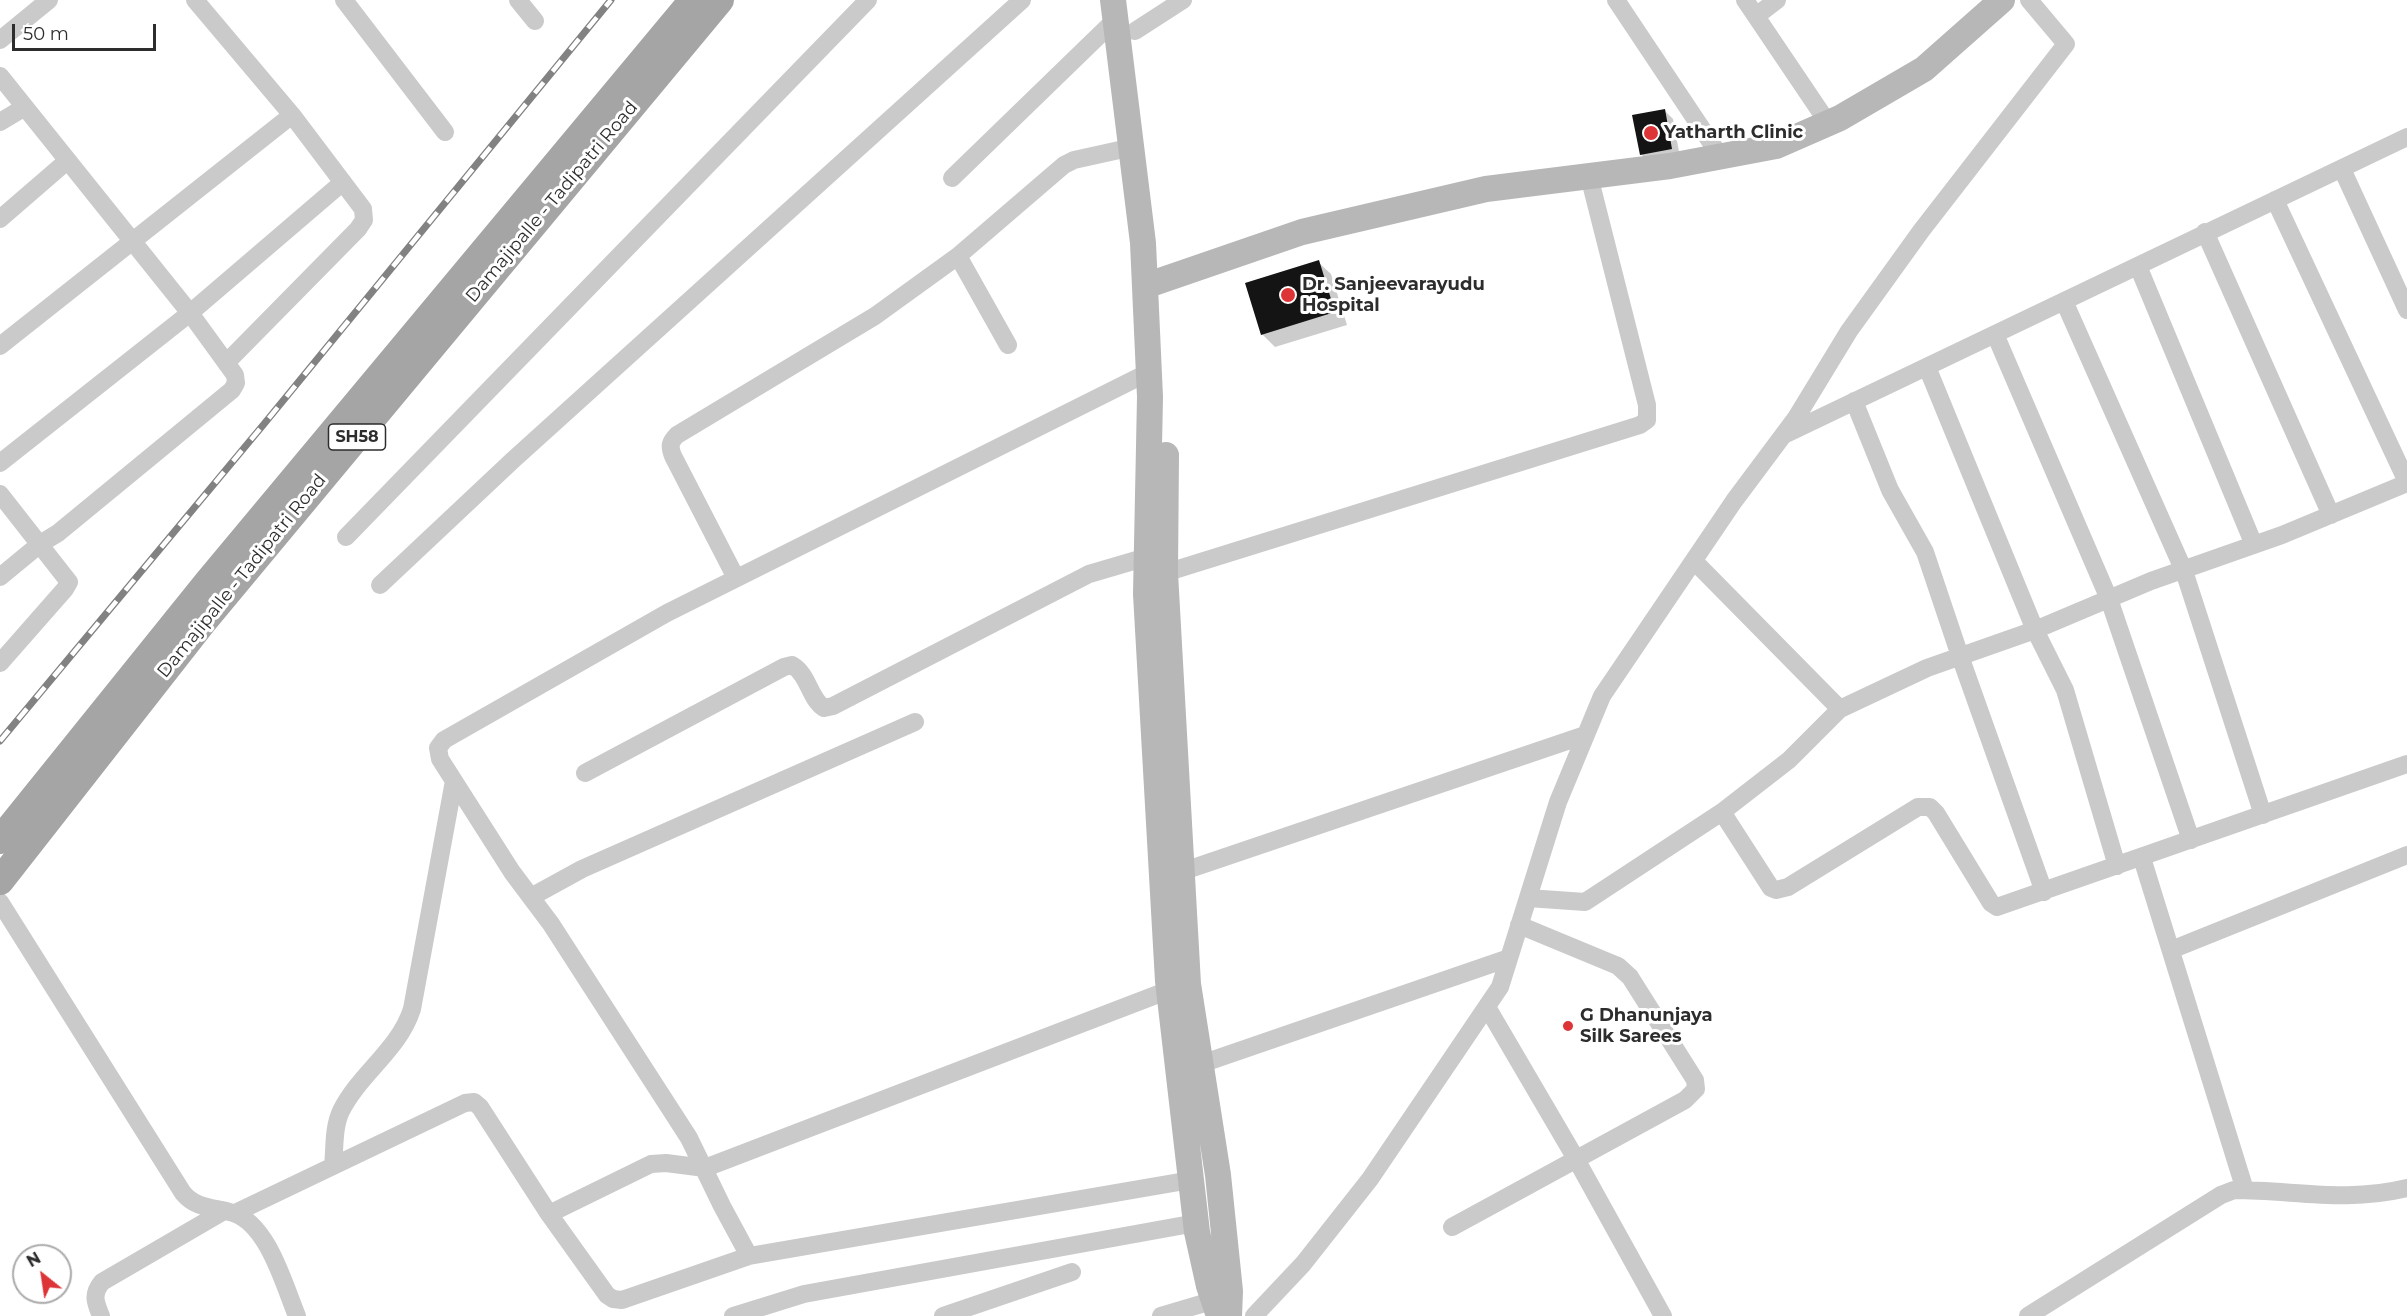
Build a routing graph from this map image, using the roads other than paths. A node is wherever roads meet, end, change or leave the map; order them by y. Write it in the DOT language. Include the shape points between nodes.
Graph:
graph roads {
  1 [pos="195,0"];
  2 [pos="344,0"];
  3 [pos="518,0"];
  4 [pos="693,0"];
  5 [pos="720,0"];
  6 [pos="868,0"];
  7 [pos="1022,0"];
  8 [pos="1183,0"];
  9 [pos="1616,0"];
  10 [pos="1745,0"];
  11 [pos="1777,0"];
  12 [pos="2002,0"];
  13 [pos="2029,0"];
  14 [pos="46,1"];
  15 [pos="1124,13"];
  16 [pos="1756,16"];
  17 [pos="535,21"];
  18 [pos="0,40"];
  19 [pos="0,76"];
  20 [pos="25,107"];
  21 [pos="292,115"];
  22 [pos="0,122"];
  23 [pos="1828,123"];
  24 [pos="445,132"];
  25 [pos="2407,137"];
  26 [pos="1132,147"];
  27 [pos="1720,156"];
  28 [pos="67,161"];
  29 [pos="2342,169"];
  30 [pos="1589,176"];
  31 [pos="952,178"];
  32 [pos="342,182"];
  33 [pos="2275,200"];
  34 [pos="0,219"];
  35 [pos="2205,232"];
  36 [pos="132,241"];
  37 [pos="958,256"];
  38 [pos="2138,266"];
  39 [pos="1152,284"];
  40 [pos="2064,301"];
  41 [pos="2407,310"];
  42 [pos="190,313"];
  43 [pos="1995,334"];
  44 [pos="1008,345"];
  45 [pos="0,346"];
  46 [pos="226,363"];
  47 [pos="1927,366"];
  48 [pos="1149,372"];
  49 [pos="1854,401"];
  50 [pos="1784,435"];
  51 [pos="0,463"];
  52 [pos="2407,483"];
  53 [pos="0,494"];
  54 [pos="2331,515"];
  55 [pos="346,537"];
  56 [pos="40,544"];
  57 [pos="2254,545"];
  58 [pos="1694,561"];
  59 [pos="1156,565"];
  60 [pos="2184,571"];
  61 [pos="0,577"];
  62 [pos="736,579"];
  63 [pos="380,585"];
  64 [pos="2109,599"];
  65 [pos="2035,630"];
  66 [pos="1960,656"];
  67 [pos="0,663"];
  68 [pos="1840,709"];
  69 [pos="915,722"];
  70 [pos="1585,735"];
  71 [pos="2407,764"];
  72 [pos="585,773"];
  73 [pos="454,781"];
  74 [pos="1722,812"];
  75 [pos="2263,815"];
  76 [pos="0,840"];
  77 [pos="2191,840"];
  78 [pos="2407,855"];
  79 [pos="2142,858"];
  80 [pos="2117,866"];
  81 [pos="1173,874"];
  82 [pos="0,881"];
  83 [pos="2044,892"];
  84 [pos="531,897"];
  85 [pos="1528,898"];
  86 [pos="0,902"];
  87 [pos="1519,925"];
  88 [pos="2171,950"];
  89 [pos="1509,958"];
  90 [pos="1169,990"];
  91 [pos="1487,1007"];
  92 [pos="1201,1064"];
  93 [pos="1576,1159"];
  94 [pos="333,1166"];
  95 [pos="705,1168"];
  96 [pos="1191,1180"];
  97 [pos="2407,1188"];
  98 [pos="2245,1190"];
  99 [pos="229,1212"];
  100 [pos="549,1214"];
  101 [pos="1196,1223"];
  102 [pos="1452,1227"];
  103 [pos="749,1256"];
  104 [pos="1072,1272"];
  105 [pos="1221,1311"];
  106 [pos="101,1316"];
  107 [pos="297,1316"];
  108 [pos="733,1316"];
  109 [pos="943,1316"];
  110 [pos="1161,1316"];
  111 [pos="1254,1316"];
  112 [pos="1663,1316"];
  113 [pos="2028,1316"];
  1 -- 21 [label="street"];
  2 -- 24 [label="street"];
  3 -- 17 [label="street"];
  4 -- 76 [label="main road, Damajipalle - Tadipatri Road / SH58" via="207,583"];
  5 -- 82 [label="main road, Damajipalle - Tadipatri Road / SH58" via="202,623"];
  6 -- 55 [label="street"];
  7 -- 63 [label="street"];
  8 -- 15 [label="street"];
  9 -- 27 [label="street"];
  10 -- 16 [label="street"];
  11 -- 16 [label="street"];
  12 -- 23 [label="main road" via="1924,69"];
  13 -- 50 [label="street" via="2067,44 1921,231 1849,332"];
  14 -- 18 [label="street"];
  15 -- 26 [label="main road"];
  15 -- 31 [label="street"];
  15 -- 39 [label="main road"];
  16 -- 23 [label="street"];
  19 -- 20 [label="street"];
  20 -- 22 [label="street"];
  20 -- 28 [label="street"];
  21 -- 32 [label="street"];
  21 -- 36 [label="street"];
  23 -- 27 [label="main road" via="1776,146"];
  25 -- 29 [label="street"];
  26 -- 37 [label="street" via="1064,165"];
  26 -- 39 [label="main road"];
  27 -- 30 [label="main road"];
  28 -- 34 [label="street"];
  28 -- 36 [label="street"];
  29 -- 33 [label="street"];
  29 -- 41 [label="street"];
  30 -- 39 [label="main road" via="1486,189 1302,232"];
  30 -- 59 [label="street" via="1647,405 1647,420"];
  32 -- 42 [label="street"];
  32 -- 46 [label="street" via="363,209 364,220"];
  33 -- 35 [label="street"];
  33 -- 52 [label="street"];
  35 -- 38 [label="street"];
  35 -- 54 [label="street"];
  36 -- 42 [label="street"];
  36 -- 45 [label="street"];
  37 -- 44 [label="street"];
  37 -- 62 [label="street" via="875,316 671,441 673,456"];
  38 -- 40 [label="street"];
  38 -- 57 [label="street"];
  39 -- 48 [label="main road"];
  39 -- 59 [label="main road" via="1165,395"];
  40 -- 43 [label="street"];
  40 -- 60 [label="street"];
  42 -- 46 [label="street"];
  42 -- 51 [label="street"];
  43 -- 47 [label="street"];
  43 -- 64 [label="street"];
  46 -- 56 [label="street" via="235,375 232,390"];
  47 -- 49 [label="street"];
  47 -- 65 [label="street"];
  48 -- 59 [label="main road"];
  48 -- 62 [label="street"];
  49 -- 50 [label="street"];
  49 -- 66 [label="street" via="1890,490 1925,552"];
  50 -- 58 [label="street"];
  52 -- 54 [label="street"];
  53 -- 56 [label="street"];
  54 -- 57 [label="street"];
  56 -- 61 [label="street"];
  56 -- 67 [label="street" via="69,582"];
  57 -- 60 [label="street"];
  58 -- 68 [label="street"];
  58 -- 70 [label="street" via="1602,696"];
  59 -- 72 [label="street" via="1089,574 832,706 824,708 819,704 800,670 784,667"];
  59 -- 81 [label="main road" via="1146,594 1164,721"];
  60 -- 64 [label="street"];
  60 -- 75 [label="street"];
  62 -- 73 [label="street" via="667,613 444,740 438,748 440,759"];
  64 -- 65 [label="street"];
  64 -- 77 [label="street"];
  65 -- 66 [label="street"];
  65 -- 80 [label="street" via="2065,690"];
  66 -- 68 [label="street"];
  66 -- 83 [label="street"];
  68 -- 74 [label="street" via="1789,760"];
  69 -- 84 [label="street" via="582,869"];
  70 -- 81 [label="street"];
  70 -- 85 [label="street" via="1558,802"];
  71 -- 75 [label="street"];
  73 -- 84 [label="street"];
  73 -- 94 [label="street" via="407,1025 340,1113"];
  74 -- 83 [label="street" via="1776,890 1788,887 1924,806 1936,813 1991,903 2004,906"];
  74 -- 85 [label="street" via="1585,902"];
  75 -- 77 [label="street"];
  77 -- 79 [label="street"];
  78 -- 88 [label="street"];
  79 -- 80 [label="street"];
  79 -- 88 [label="street"];
  80 -- 83 [label="street"];
  81 -- 90 [label="main road"];
  81 -- 92 [label="main road"];
  84 -- 95 [label="street"];
  85 -- 87 [label="street"];
  86 -- 99 [label="street" via="183,1192 200,1206"];
  87 -- 89 [label="street"];
  87 -- 93 [label="street" via="1618,966 1630,977 1695,1080 1696,1089 1685,1100"];
  88 -- 98 [label="street"];
  89 -- 91 [label="street" via="1500,987"];
  89 -- 92 [label="street"];
  90 -- 95 [label="street"];
  90 -- 96 [label="main road"];
  91 -- 93 [label="street"];
  91 -- 111 [label="street" via="1370,1179 1303,1264"];
  92 -- 105 [label="main road" via="1230,1291"];
  93 -- 102 [label="street"];
  93 -- 112 [label="street"];
  94 -- 99 [label="street"];
  94 -- 100 [label="street" via="474,1102"];
  95 -- 100 [label="street" via="651,1164"];
  95 -- 103 [label="street"];
  96 -- 101 [label="main road"];
  96 -- 103 [label="street"];
  97 -- 98 [label="street" via="2348,1197"];
  98 -- 113 [label="street" via="2221,1195"];
  99 -- 106 [label="street" via="102,1282 95,1291"];
  99 -- 107 [label="street" via="262,1236"];
  100 -- 103 [label="street" via="607,1295 614,1299 622,1300"];
  101 -- 105 [label="main road" via="1209,1286"];
  101 -- 108 [label="street" via="804,1294"];
  104 -- 109 [label="street"];
  105 -- 110 [label="street"];
}
